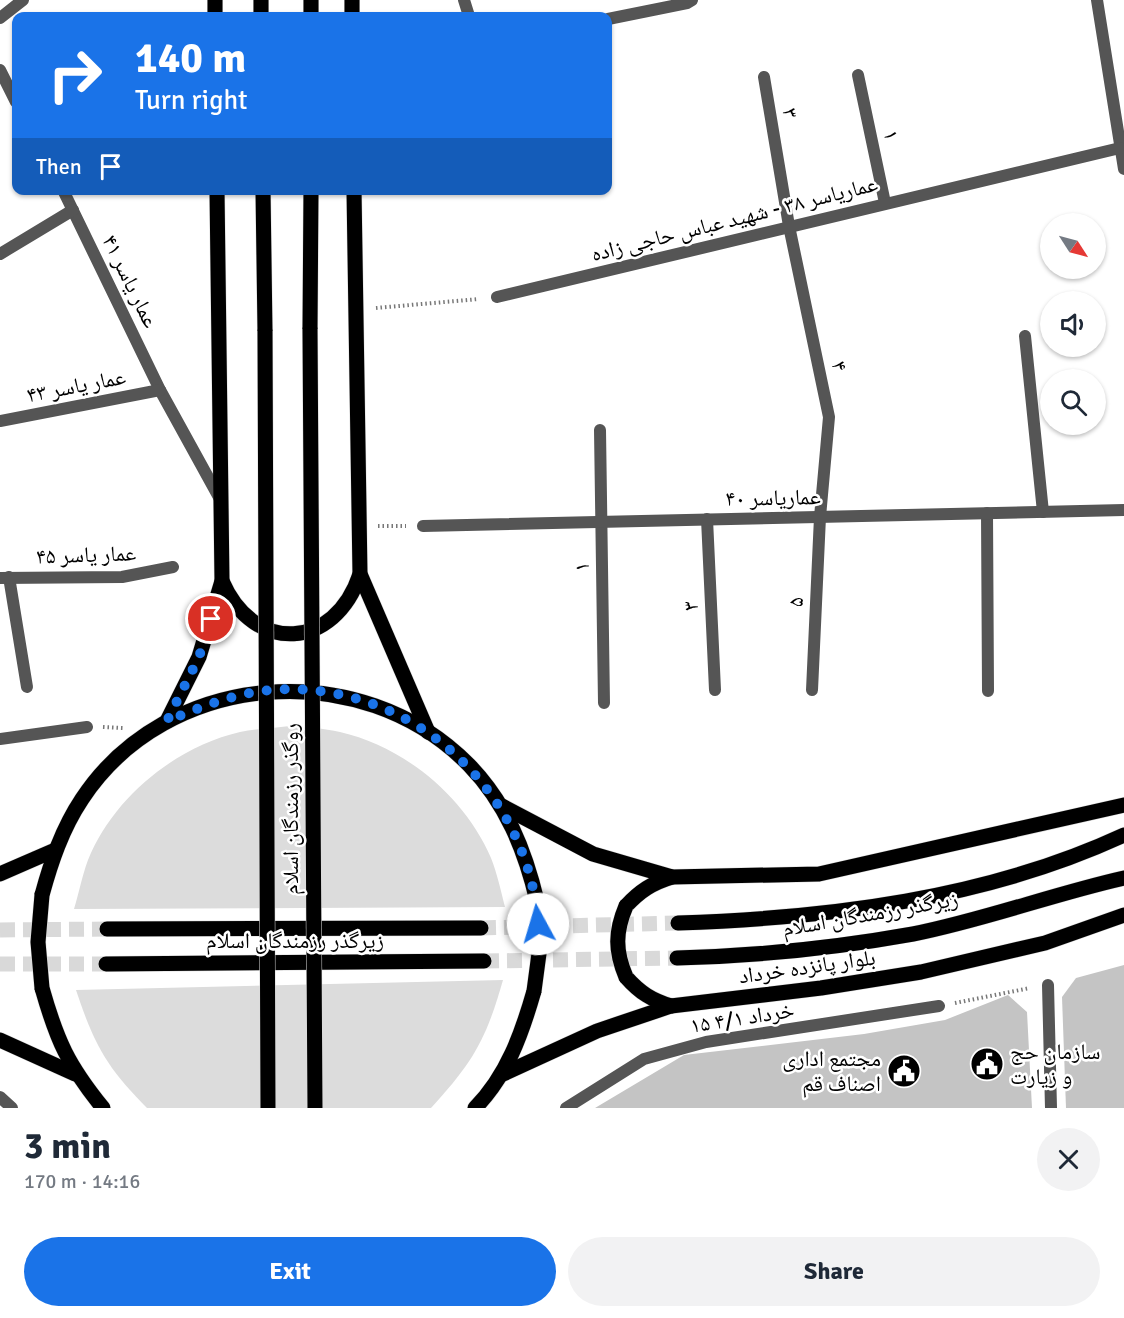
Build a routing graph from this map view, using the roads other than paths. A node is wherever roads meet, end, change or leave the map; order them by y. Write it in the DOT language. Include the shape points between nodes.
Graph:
graph roads {
  1 [pos="23,0"];
  2 [pos="692,0"];
  3 [pos="1097,0"];
  4 [pos="0,18"];
  5 [pos="612,18"];
  6 [pos="0,70"];
  7 [pos="858,75"];
  8 [pos="764,77"];
  9 [pos="12,94"];
  10 [pos="1120,148"];
  11 [pos="1124,169"];
  12 [pos="66,195"];
  13 [pos="217,195"];
  14 [pos="263,195"];
  15 [pos="311,195"];
  16 [pos="354,195"];
  17 [pos="885,203"];
  18 [pos="73,210"];
  19 [pos="789,226"];
  20 [pos="0,254"];
  21 [pos="497,297"];
  22 [pos="1025,336"];
  23 [pos="160,390"];
  24 [pos="0,421"];
  25 [pos="600,430"];
  26 [pos="221,501"];
  27 [pos="1124,510"];
  28 [pos="1043,512"];
  29 [pos="987,513"];
  30 [pos="820,517"];
  31 [pos="707,519"];
  32 [pos="602,522"];
  33 [pos="423,526"];
  34 [pos="173,567"];
  35 [pos="360,574"];
  36 [pos="4,578"];
  37 [pos="222,582"];
  38 [pos="27,687"];
  39 [pos="715,690"];
  40 [pos="812,690"];
  41 [pos="988,691"];
  42 [pos="604,703"];
  43 [pos="167,721"];
  44 [pos="87,727"];
  45 [pos="428,732"];
  46 [pos="0,739"];
  47 [pos="1124,805"];
  48 [pos="501,806"];
  49 [pos="1124,834"];
  50 [pos="55,850"];
  51 [pos="0,874"];
  52 [pos="672,877"];
  53 [pos="1124,878"];
  54 [pos="1124,915"];
  55 [pos="678,923"];
  56 [pos="481,928"];
  57 [pos="106,929"];
  58 [pos="677,958"];
  59 [pos="483,961"];
  60 [pos="106,964"];
  61 [pos="1048,985"];
  62 [pos="671,1006"];
  63 [pos="939,1006"];
  64 [pos="0,1040"];
  65 [pos="75,1074"];
  66 [pos="501,1075"];
  67 [pos="0,1097"];
  68 [pos="12,1108"];
  69 [pos="103,1108"];
  70 [pos="268,1108"];
  71 [pos="315,1108"];
  72 [pos="475,1108"];
  73 [pos="566,1108"];
  74 [pos="1051,1108"];
  1 -- 4 [label="street"];
  2 -- 5 [label="street"];
  3 -- 10 [label="street"];
  6 -- 9 [label="street"];
  7 -- 17 [label="street, ۱"];
  8 -- 19 [label="street, ۳"];
  10 -- 11 [label="street"];
  10 -- 17 [label="street, عماریاسر ۳۸ - شهید عباس حاجی زاده"];
  12 -- 18 [label="street, عمار یاسر ۴۱"];
  13 -- 26 [label="main road"];
  14 -- 70 [label="main road, روگذر رزمندگان اسلام, bridge"];
  15 -- 71 [label="main road, روگذر رزمندگان اسلام, bridge"];
  16 -- 35 [label="main road"];
  17 -- 19 [label="street, عماریاسر ۳۸ - شهید عباس حاجی زاده"];
  18 -- 20 [label="street"];
  18 -- 23 [label="street, عمار یاسر ۴۱"];
  19 -- 21 [label="street, عماریاسر ۳۸ - شهید عباس حاجی زاده"];
  19 -- 30 [label="street, ۴" via="829,417"];
  22 -- 28 [label="street"];
  23 -- 24 [label="street, عمار یاسر ۴۳"];
  23 -- 26 [label="street, عمار یاسر ۴۱"];
  25 -- 32 [label="street, ۱"];
  26 -- 37 [label="main road"];
  27 -- 28 [label="street, عماریاسر ۴۰"];
  28 -- 29 [label="street, عماریاسر ۴۰"];
  29 -- 30 [label="street, عماریاسر ۴۰"];
  29 -- 41 [label="street"];
  30 -- 31 [label="street, عماریاسر ۴۰"];
  30 -- 40 [label="street, ۵"];
  31 -- 32 [label="street, عماریاسر ۴۰"];
  31 -- 39 [label="street, ۳"];
  32 -- 33 [label="street, عماریاسر ۴۰"];
  32 -- 42 [label="street, ۱"];
  34 -- 36 [label="street, عمار یاسر ۴۵" via="122,577"];
  35 -- 37 [label="main road" via="353,595 341,612 304,633 283,634 244,617"];
  35 -- 45 [label="main road"];
  36 -- 38 [label="street"];
  37 -- 43 [label="main road" via="199,657"];
  43 -- 45 [label="main road" via="218,700 272,690 327,692 370,703"];
  43 -- 50 [label="main road" via="120,755 82,799"];
  44 -- 46 [label="street"];
  45 -- 48 [label="main road" via="469,765"];
  47 -- 52 [label="main road" via="819,874"];
  48 -- 52 [label="main road" via="593,854"];
  48 -- 66 [label="main road, bridge" via="521,846 537,901 540,946 534,991 521,1035"];
  49 -- 55 [label="main road, زیرگذر رزمندگان اسلام" via="1089,851 907,901 820,915"];
  50 -- 51 [label="main road"];
  50 -- 65 [label="main road, bridge" via="42,895 38,942 42,988 55,1033"];
  52 -- 62 [label="main road, bridge" via="639,892 619,923 616,942 626,977 638,991"];
  53 -- 58 [label="main road, زیرگذر رزمندگان اسلام" via="914,933 820,947"];
  54 -- 62 [label="main road, بلوار پانزده خرداد" via="1045,943 921,972"];
  56 -- 57 [label="main road, زیرگذر رزمندگان اسلام"];
  59 -- 60 [label="main road, زیرگذر رزمندگان اسلام"];
  61 -- 74 [label="street"];
  62 -- 66 [label="main road, بلوار پانزده خرداد" via="597,1030"];
  63 -- 73 [label="street, ۱۵ خرداد ۴/۱" via="706,1042 644,1059"];
  64 -- 65 [label="main road"];
  65 -- 69 [label="main road"];
  66 -- 72 [label="main road"];
  67 -- 68 [label="street"];
}
